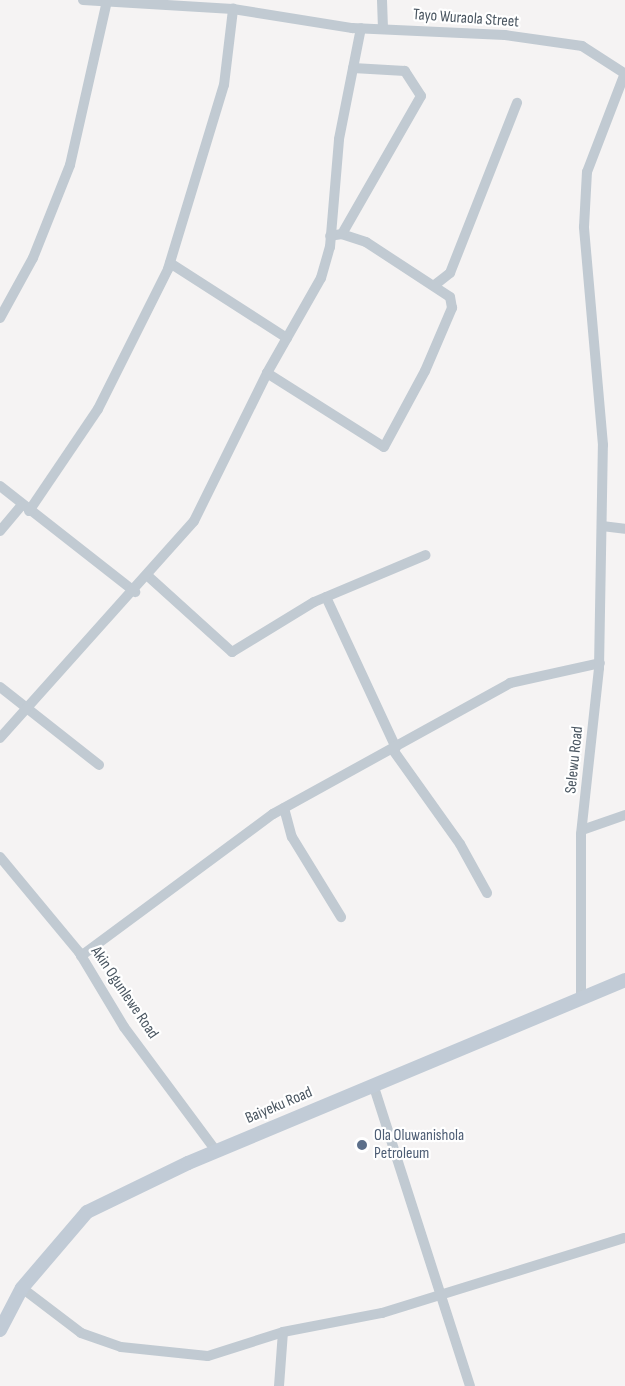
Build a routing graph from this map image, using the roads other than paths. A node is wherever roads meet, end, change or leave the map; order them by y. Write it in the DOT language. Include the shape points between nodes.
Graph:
graph roads {
  1 [pos="83,0"];
  2 [pos="382,0"];
  3 [pos="113,1"];
  4 [pos="233,9"];
  5 [pos="361,28"];
  6 [pos="383,29"];
  7 [pos="353,68"];
  8 [pos="625,73"];
  9 [pos="517,103"];
  10 [pos="342,234"];
  11 [pos="330,236"];
  12 [pos="170,262"];
  13 [pos="436,284"];
  14 [pos="0,318"];
  15 [pos="287,338"];
  16 [pos="267,373"];
  17 [pos="0,486"];
  18 [pos="25,508"];
  19 [pos="602,526"];
  20 [pos="625,529"];
  21 [pos="0,531"];
  22 [pos="426,555"];
  23 [pos="149,577"];
  24 [pos="135,592"];
  25 [pos="326,597"];
  26 [pos="600,663"];
  27 [pos="0,687"];
  28 [pos="27,705"];
  29 [pos="0,738"];
  30 [pos="394,749"];
  31 [pos="99,765"];
  32 [pos="284,808"];
  33 [pos="625,815"];
  34 [pos="582,830"];
  35 [pos="0,857"];
  36 [pos="487,893"];
  37 [pos="341,917"];
  38 [pos="81,956"];
  39 [pos="625,981"];
  40 [pos="581,998"];
  41 [pos="373,1084"];
  42 [pos="216,1151"];
  43 [pos="625,1238"];
  44 [pos="22,1288"];
  45 [pos="443,1291"];
  46 [pos="0,1330"];
  47 [pos="283,1332"];
  48 [pos="279,1386"];
  49 [pos="470,1386"];
  1 -- 3 [label="street, Tayo Wuraola Street"];
  2 -- 6 [label="street"];
  3 -- 4 [label="street, Tayo Wuraola Street"];
  3 -- 14 [label="street" via="70,165 33,258"];
  4 -- 5 [label="street, Tayo Wuraola Street"];
  4 -- 12 [label="street" via="224,85"];
  5 -- 6 [label="street, Tayo Wuraola Street"];
  5 -- 7 [label="street"];
  6 -- 8 [label="street, Tayo Wuraola Street" via="505,34 582,46"];
  7 -- 10 [label="street" via="405,71 422,96"];
  7 -- 11 [label="street" via="339,139"];
  8 -- 19 [label="street, Selewu Road" via="587,172 584,227 598,359"];
  9 -- 13 [label="street" via="450,273"];
  10 -- 11 [label="street"];
  10 -- 13 [label="street"];
  11 -- 15 [label="street" via="321,278"];
  12 -- 15 [label="street"];
  12 -- 18 [label="street" via="118,373"];
  13 -- 16 [label="street" via="452,308 384,447"];
  15 -- 16 [label="street"];
  16 -- 23 [label="street" via="205,504"];
  17 -- 18 [label="street"];
  18 -- 21 [label="street"];
  18 -- 24 [label="street"];
  19 -- 20 [label="street"];
  19 -- 26 [label="street, Selewu Road"];
  22 -- 25 [label="street"];
  23 -- 24 [label="street"];
  23 -- 25 [label="street" via="232,652"];
  24 -- 28 [label="street"];
  25 -- 30 [label="street"];
  26 -- 30 [label="street" via="510,683"];
  26 -- 34 [label="street, Selewu Road"];
  27 -- 28 [label="street"];
  28 -- 29 [label="street"];
  28 -- 31 [label="street"];
  30 -- 32 [label="street"];
  30 -- 36 [label="street" via="460,844"];
  32 -- 37 [label="street" via="292,837"];
  32 -- 38 [label="street"];
  33 -- 34 [label="street"];
  34 -- 40 [label="street, Selewu Road"];
  35 -- 38 [label="street, Akin Ogunlewe Road"];
  38 -- 42 [label="street, Akin Ogunlewe Road" via="124,1027"];
  39 -- 40 [label="main road, Baiyeku Road"];
  40 -- 41 [label="main road, Baiyeku Road"];
  41 -- 42 [label="main road, Baiyeku Road"];
  41 -- 45 [label="street"];
  42 -- 44 [label="main road, Baiyeku Road" via="87,1212"];
  43 -- 45 [label="street"];
  44 -- 46 [label="main road, Baiyeku Road"];
  44 -- 47 [label="street" via="81,1333 121,1347 208,1356"];
  45 -- 47 [label="street" via="382,1313"];
  45 -- 49 [label="street"];
  47 -- 48 [label="street"];
}
